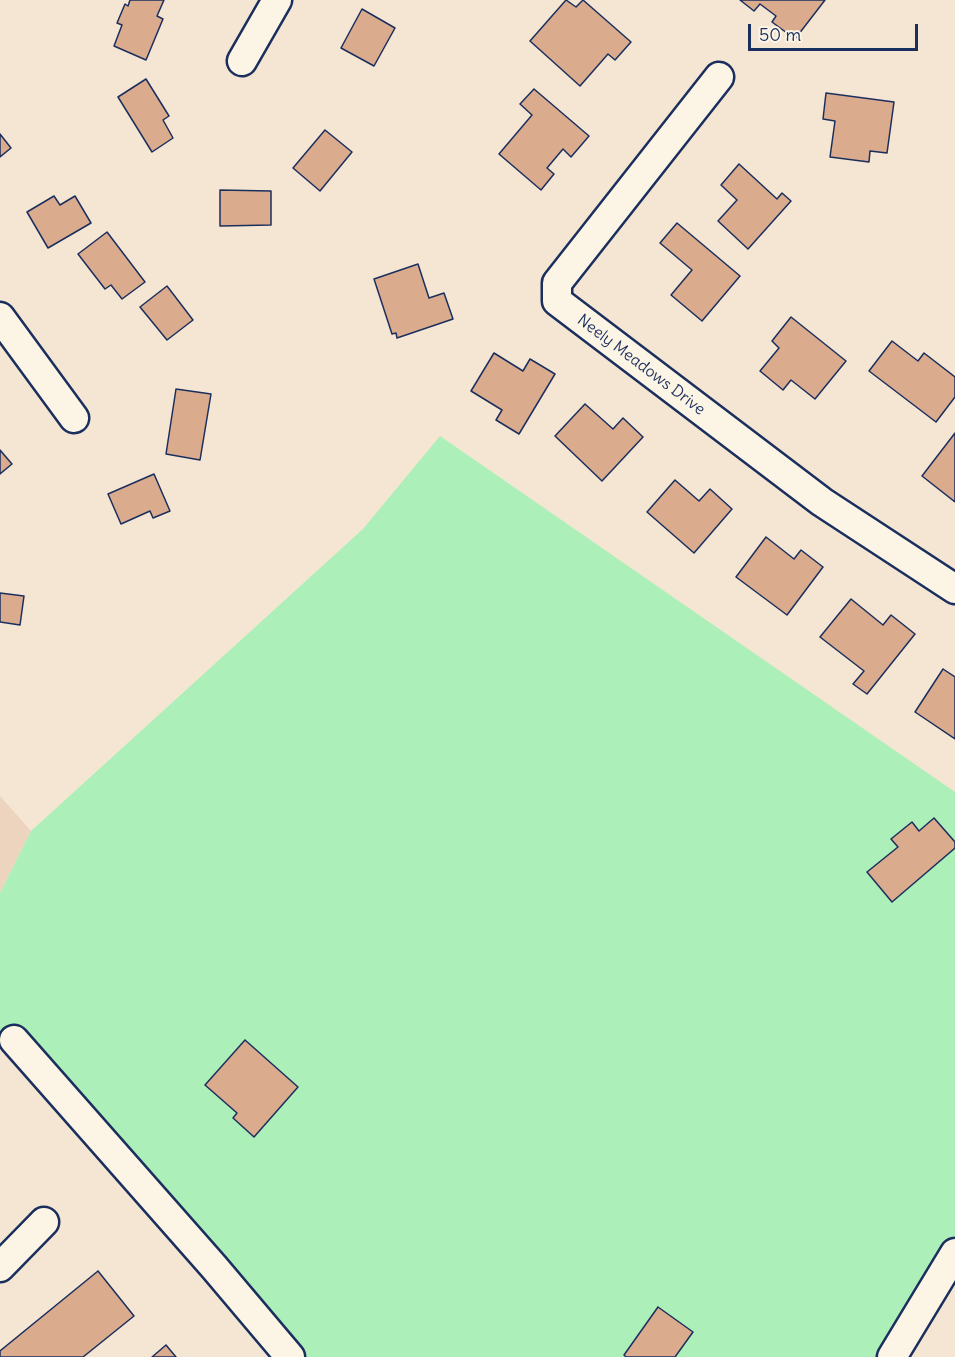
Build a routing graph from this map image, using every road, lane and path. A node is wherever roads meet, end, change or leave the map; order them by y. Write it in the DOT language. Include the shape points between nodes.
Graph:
graph roads {
  1 [pos="277,0"];
  2 [pos="242,61"];
  3 [pos="719,77"];
  4 [pos="0,317"];
  5 [pos="75,418"];
  6 [pos="955,589"];
  7 [pos="14,1040"];
  8 [pos="44,1222"];
  9 [pos="955,1253"];
  10 [pos="0,1267"];
  11 [pos="290,1357"];
  12 [pos="892,1357"];
  1 -- 2 [label="street"];
  3 -- 6 [label="street, Neely Meadows Drive" via="557,283 558,302 822,502"];
  4 -- 5 [label="street"];
  7 -- 11 [label="street"];
  8 -- 10 [label="street"];
  9 -- 12 [label="street"];
}
